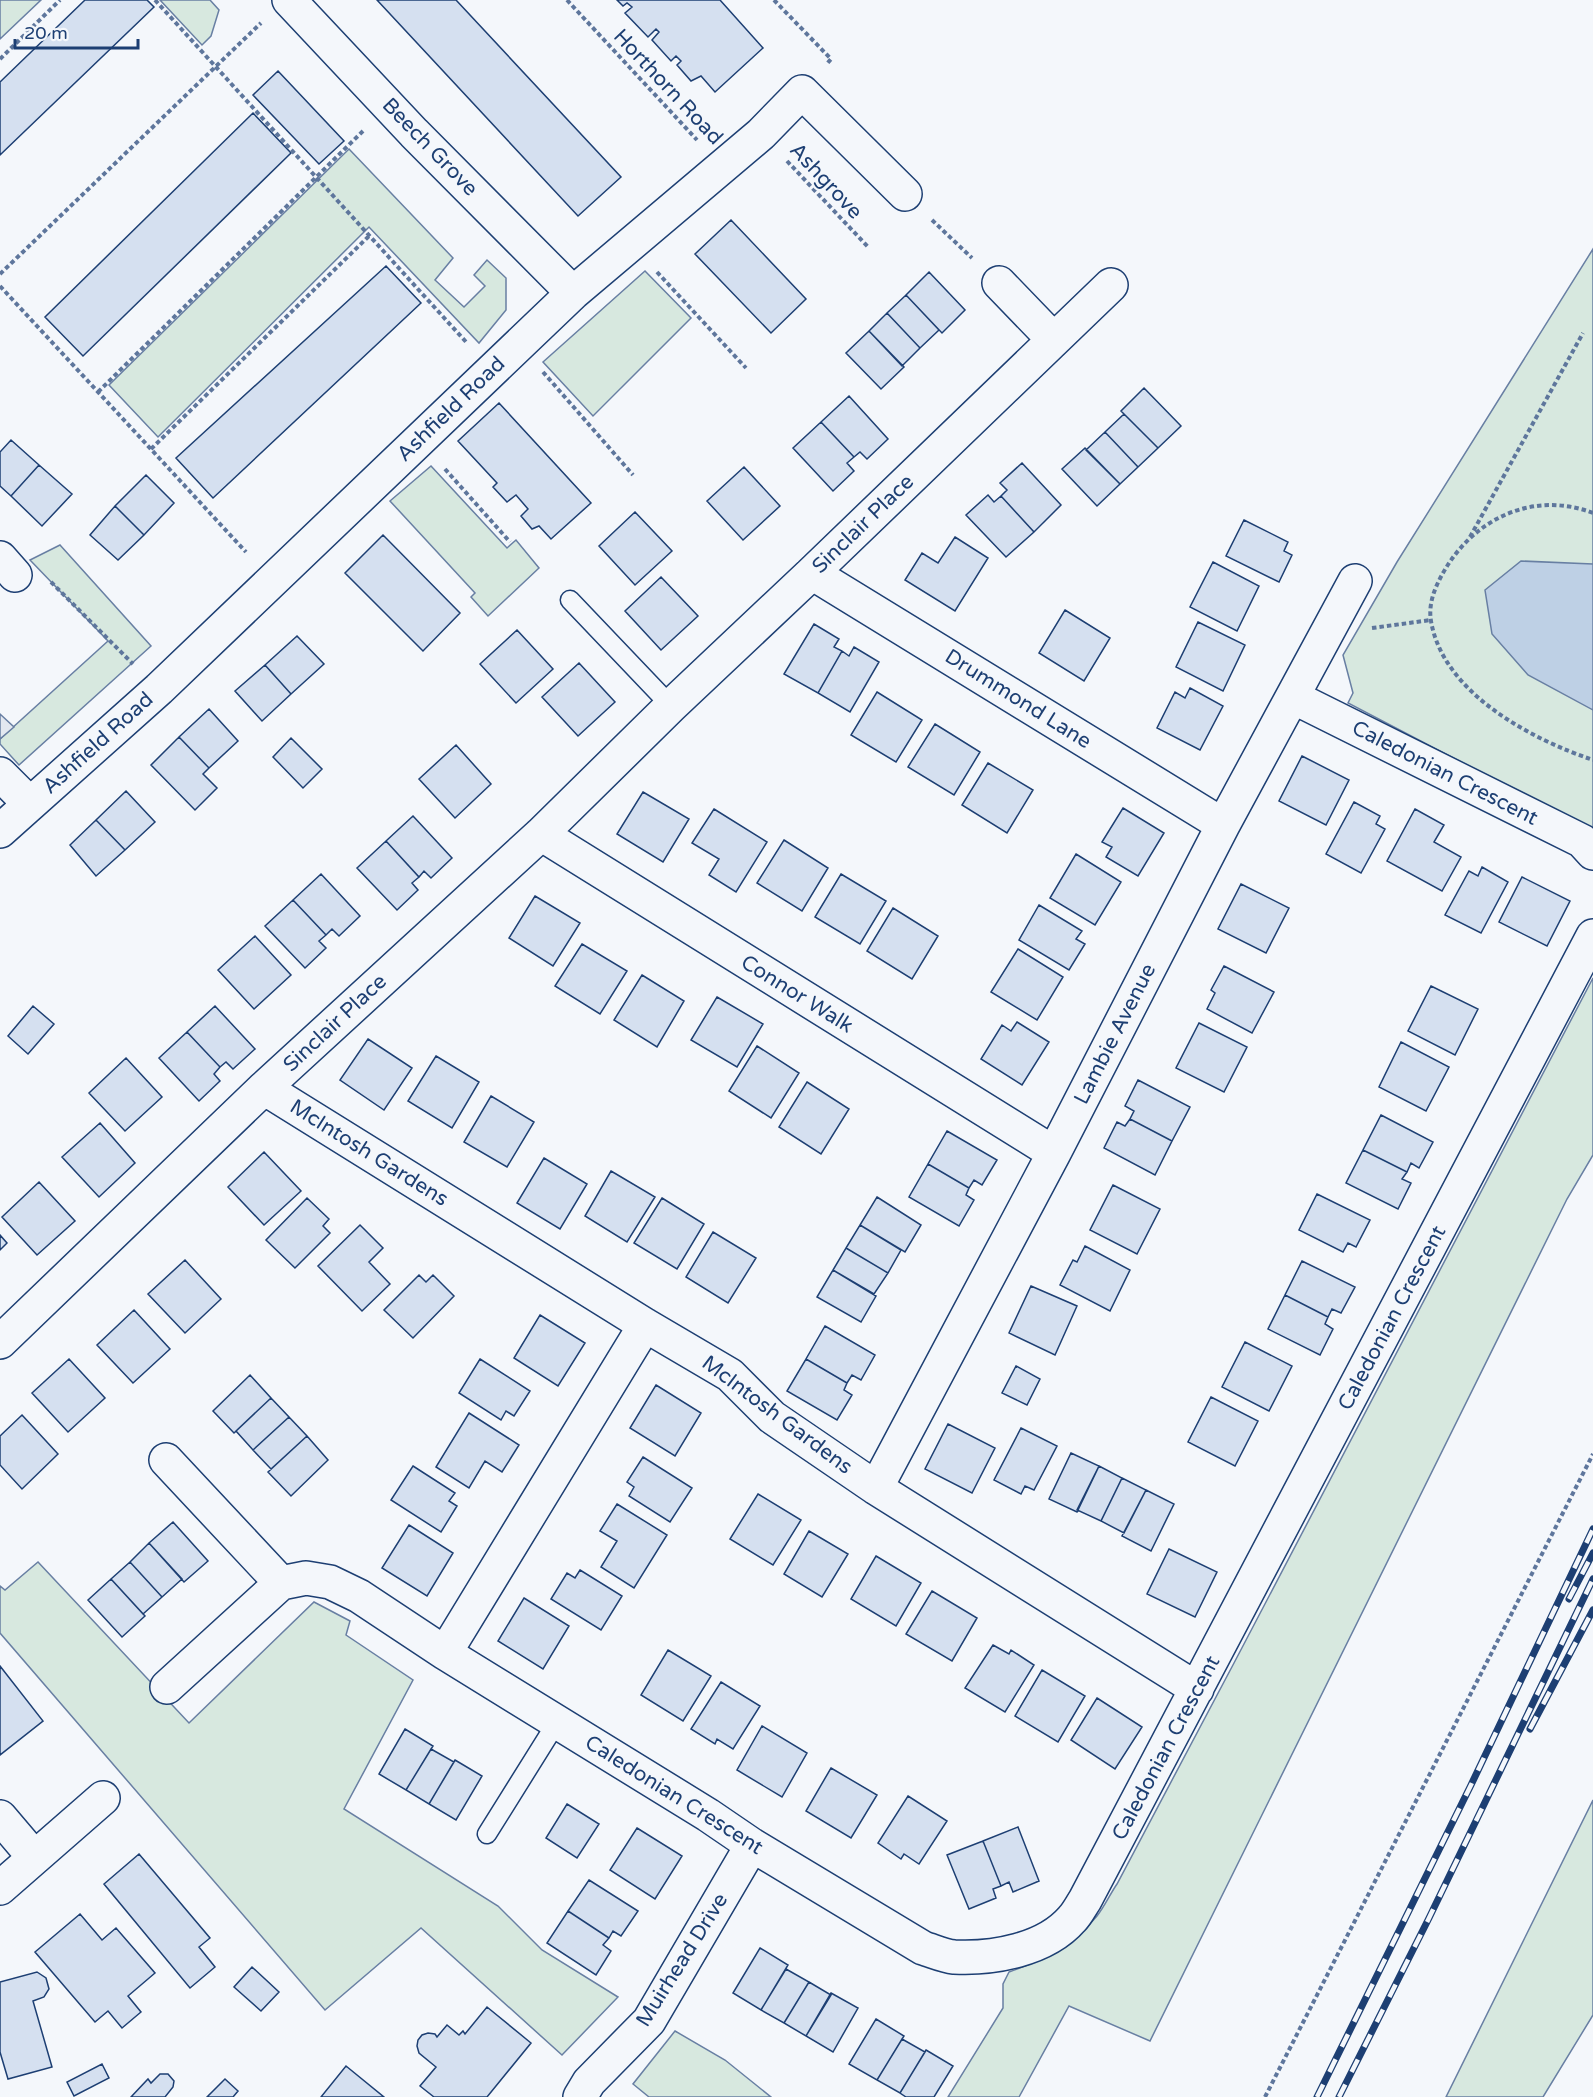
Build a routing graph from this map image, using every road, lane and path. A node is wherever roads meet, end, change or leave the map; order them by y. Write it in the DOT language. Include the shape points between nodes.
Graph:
graph roads {
  1 [pos="60,0"];
  2 [pos="155,0"];
  3 [pos="289,0"];
  4 [pos="567,0"];
  5 [pos="774,0"];
  6 [pos="262,22"];
  7 [pos="0,59"];
  8 [pos="216,67"];
  9 [pos="802,92"];
  10 [pos="390,106"];
  11 [pos="761,134"];
  12 [pos="723,168"];
  13 [pos="315,176"];
  14 [pos="905,194"];
  15 [pos="369,236"];
  16 [pos="631,244"];
  17 [pos="869,248"];
  18 [pos="0,274"];
  19 [pos="999,283"];
  20 [pos="1110,285"];
  21 [pos="0,286"];
  22 [pos="573,293"];
  23 [pos="1583,333"];
  24 [pos="1053,339"];
  25 [pos="518,344"];
  26 [pos="746,368"];
  27 [pos="492,370"];
  28 [pos="98,392"];
  29 [pos="419,440"];
  30 [pos="151,449"];
  31 [pos="633,475"];
  32 [pos="1593,513"];
  33 [pos="1468,539"];
  34 [pos="510,542"];
  35 [pos="7,567"];
  36 [pos="812,573"];
  37 [pos="273,581"];
  38 [pos="1355,581"];
  39 [pos="570,600"];
  40 [pos="1431,620"];
  41 [pos="1327,634"];
  42 [pos="159,689"];
  43 [pos="1293,697"];
  44 [pos="671,706"];
  45 [pos="1593,760"];
  46 [pos="0,774"];
  47 [pos="30,804"];
  48 [pos="1223,825"];
  49 [pos="0,831"];
  50 [pos="541,834"];
  51 [pos="1593,853"];
  52 [pos="1593,936"];
  53 [pos="264,1088"];
  54 [pos="1054,1153"];
  55 [pos="645,1325"];
  56 [pos="0,1342"];
  57 [pos="1593,1454"];
  58 [pos="166,1460"];
  59 [pos="876,1488"];
  60 [pos="281,1583"];
  61 [pos="446,1653"];
  62 [pos="167,1687"];
  63 [pos="1197,1689"];
  64 [pos="557,1722"];
  65 [pos="103,1798"];
  66 [pos="0,1817"];
  67 [pos="487,1834"];
  68 [pos="752,1845"];
  69 [pos="34,1857"];
  70 [pos="0,1888"];
  71 [pos="580,2097"];
  72 [pos="1265,2097"];
  1 -- 7 [label="path"];
  2 -- 8 [label="path"];
  3 -- 10 [label="street, Beech Grove"];
  4 -- 12 [label="path, Horthorn Road"];
  5 -- 9 [label="path" via="831,59"];
  6 -- 8 [label="path"];
  8 -- 13 [label="path"];
  8 -- 18 [label="path"];
  9 -- 11 [label="street, Ashfield Road"];
  9 -- 14 [label="street"];
  10 -- 13 [label="path"];
  10 -- 22 [label="street, Beech Grove"];
  11 -- 12 [label="street, Ashfield Road"];
  11 -- 17 [label="path, Ashgrove"];
  12 -- 16 [label="street, Ashfield Road"];
  13 -- 15 [label="path"];
  13 -- 28 [label="path"];
  14 -- 19 [label="path"];
  15 -- 27 [label="path"];
  15 -- 30 [label="path"];
  16 -- 22 [label="street, Ashfield Road"];
  16 -- 26 [label="path"];
  19 -- 24 [label="street"];
  20 -- 24 [label="street, Sinclair Place"];
  21 -- 28 [label="path"];
  22 -- 25 [label="street, Ashfield Road"];
  23 -- 33 [label="path"];
  24 -- 36 [label="street, Sinclair Place"];
  25 -- 27 [label="street, Ashfield Road"];
  25 -- 31 [label="path"];
  27 -- 29 [label="street, Ashfield Road"];
  28 -- 30 [label="path"];
  29 -- 34 [label="path"];
  29 -- 37 [label="street, Ashfield Road"];
  30 -- 37 [label="path"];
  32 -- 33 [label="path" via="1550,504 1530,507 1490,522"];
  33 -- 40 [label="path" via="1440,580 1431,601"];
  35 -- 42 [label="path" via="30,560"];
  36 -- 44 [label="street, Sinclair Place"];
  36 -- 48 [label="street, Drummond Lane"];
  37 -- 42 [label="street, Ashfield Road"];
  38 -- 41 [label="street, Lambie Avenue"];
  39 -- 44 [label="lane"];
  40 -- 41 [label="path"];
  40 -- 45 [label="path" via="1440,649 1476,696 1535,736"];
  41 -- 43 [label="street, Lambie Avenue"];
  42 -- 47 [label="street, Ashfield Road"];
  43 -- 48 [label="street, Lambie Avenue"];
  43 -- 51 [label="street, Caledonian Crescent" via="1582,841"];
  44 -- 50 [label="street, Sinclair Place"];
  46 -- 47 [label="street"];
  47 -- 49 [label="street, Ashfield Road"];
  48 -- 54 [label="street, Lambie Avenue"];
  50 -- 53 [label="street, Sinclair Place"];
  50 -- 54 [label="street, Connor Walk"];
  52 -- 63 [label="street, Caledonian Crescent"];
  53 -- 55 [label="street, McIntosh Gardens"];
  53 -- 56 [label="street, Sinclair Place"];
  54 -- 59 [label="street, Lambie Avenue"];
  55 -- 59 [label="street, McIntosh Gardens" via="730,1375 771,1417"];
  55 -- 61 [label="street"];
  57 -- 72 [label="path"];
  58 -- 60 [label="street"];
  59 -- 63 [label="street, McIntosh Gardens"];
  60 -- 61 [label="street, Caledonian Crescent" via="306,1578 330,1582 359,1596"];
  60 -- 62 [label="street"];
  61 -- 64 [label="street, Caledonian Crescent"];
  63 -- 68 [label="street, Caledonian Crescent" via="1071,1921 1049,1938 1018,1950 985,1957 952,1957 922,1948"];
  64 -- 67 [label="lane"];
  64 -- 68 [label="street, Caledonian Crescent"];
  65 -- 69 [label="street"];
  66 -- 69 [label="street"];
  68 -- 71 [label="street, Muirhead Drive" via="649,2021 589,2082"];
  69 -- 70 [label="street"];
}
